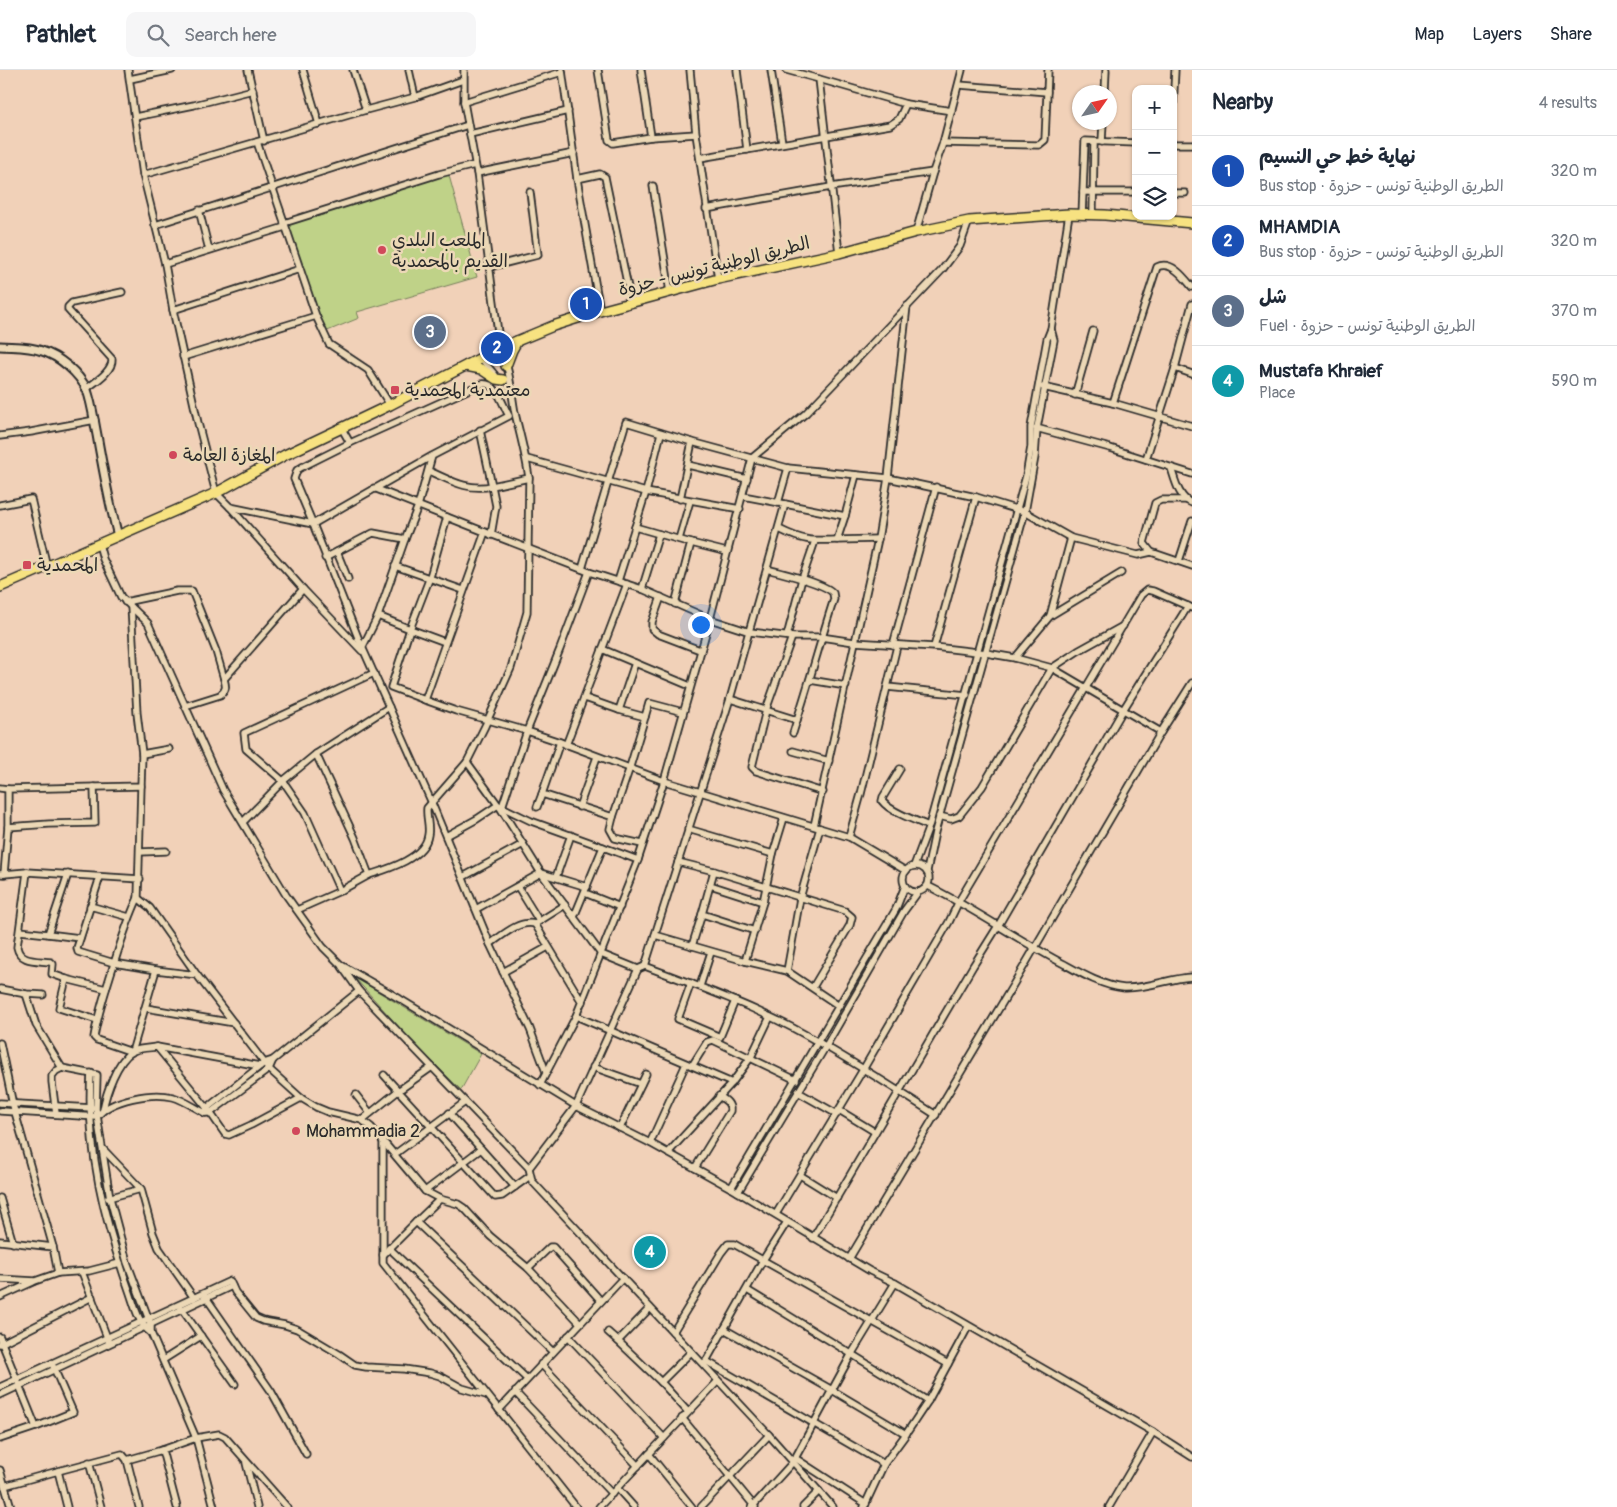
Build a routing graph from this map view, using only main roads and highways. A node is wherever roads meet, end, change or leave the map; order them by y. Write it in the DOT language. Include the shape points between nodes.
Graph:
graph roads {
  1 [pos="1192,222"];
  2 [pos="519,340"];
  3 [pos="466,366"];
  4 [pos="506,366"];
  5 [pos="506,382"];
  6 [pos="0,587"];
  1 -- 2 [label="main road, الطريق الوطنية تونس - حزوة" via="1069,214 968,221 631,302"];
  2 -- 3 [label="main road, الطريق الوطنية تونس - حزوة"];
  2 -- 4 [label="main road"];
  3 -- 5 [label="main road"];
  3 -- 6 [label="main road, الطريق الوطنية تونس - حزوة" via="216,492"];
}
